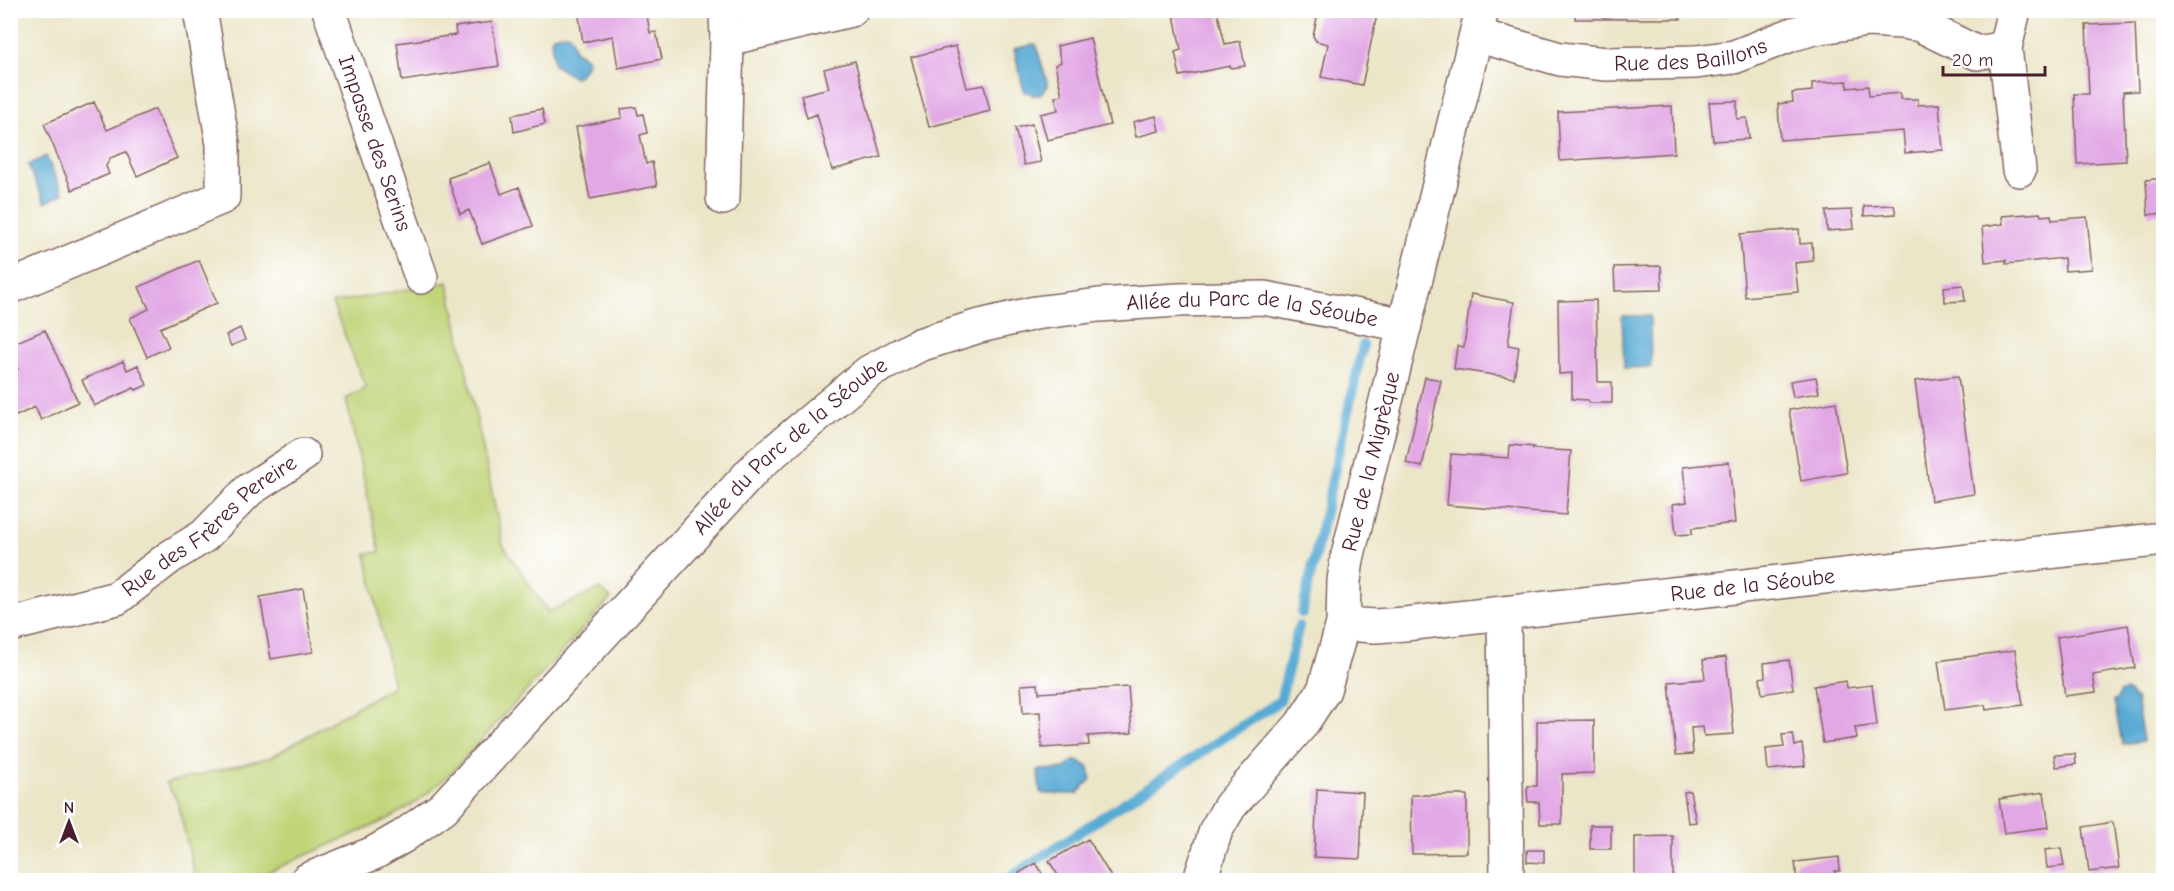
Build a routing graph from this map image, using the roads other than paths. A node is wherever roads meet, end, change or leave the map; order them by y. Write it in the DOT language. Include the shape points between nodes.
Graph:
graph roads {
  1 [pos="200,10"];
  2 [pos="329,10"];
  3 [pos="851,10"];
  4 [pos="2014,10"];
  5 [pos="1479,23"];
  6 [pos="726,25"];
  7 [pos="2005,48"];
  8 [pos="2019,170"];
  9 [pos="723,198"];
  10 [pos="421,277"];
  11 [pos="10,287"];
  12 [pos="1404,325"];
  13 [pos="303,454"];
  14 [pos="2163,539"];
  15 [pos="1504,614"];
  16 [pos="1343,624"];
  17 [pos="10,625"];
  18 [pos="307,880"];
  19 [pos="1200,880"];
  20 [pos="1507,880"];
  1 -- 11 [label="street" via="223,144 223,196"];
  2 -- 10 [label="street, Impasse des Serins"];
  3 -- 6 [label="street"];
  4 -- 7 [label="street"];
  5 -- 7 [label="street, Rue des Baillons" via="1560,59 1606,64 1734,57 1793,34 1867,20 1920,26 1977,53"];
  5 -- 12 [label="street, Rue de la Migrèque"];
  6 -- 9 [label="street"];
  7 -- 8 [label="street"];
  12 -- 16 [label="street, Rue de la Migrèque" via="1347,559"];
  12 -- 18 [label="street, Allée du Parc de la Séoube" via="1264,298 1178,300 1035,313 919,345 869,372 758,465 443,808 374,853"];
  13 -- 17 [label="street, Rue des Frères Pereire" via="249,490 204,536 117,598"];
  14 -- 15 [label="street, Rue de la Séoube"];
  15 -- 16 [label="street, Rue de la Séoube" via="1375,626"];
  15 -- 20 [label="street"];
  16 -- 19 [label="street, Rue de la Migrèque" via="1324,690 1301,725 1230,806 1216,830"];
}
